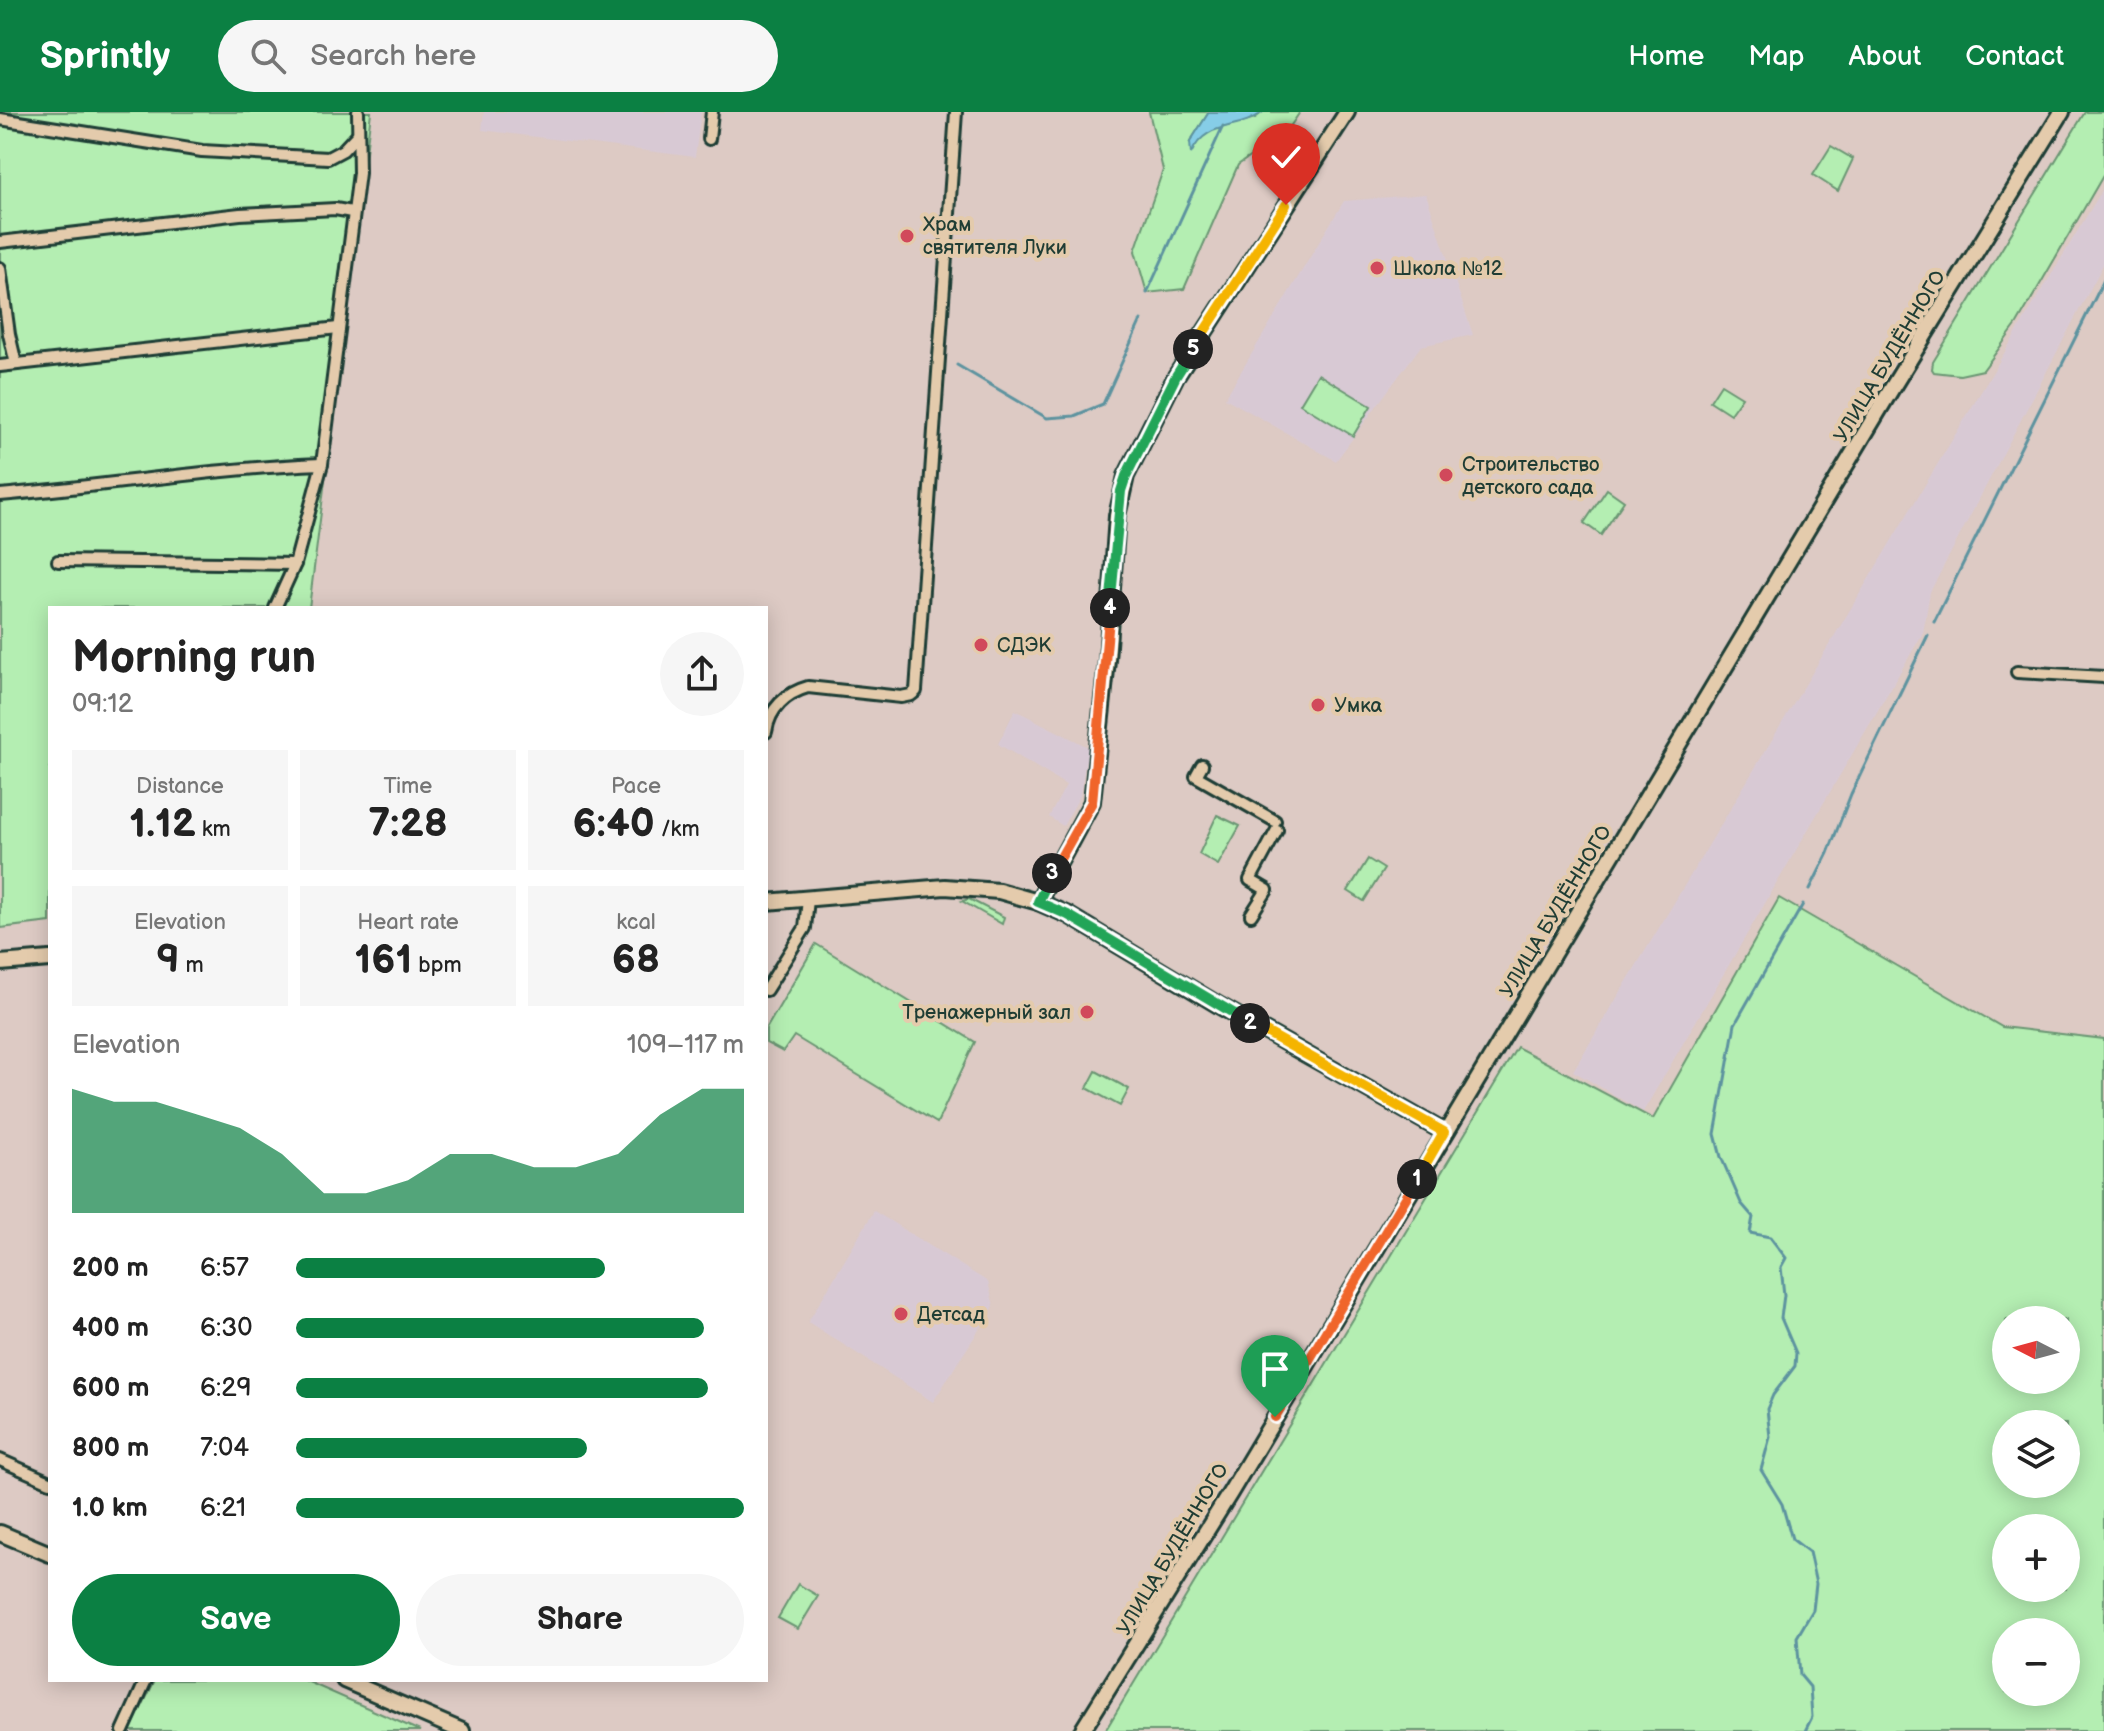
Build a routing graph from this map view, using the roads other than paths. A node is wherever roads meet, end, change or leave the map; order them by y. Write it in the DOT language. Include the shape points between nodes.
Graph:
graph roads {
  1 [pos="358,112"];
  2 [pos="712,112"];
  3 [pos="956,112"];
  4 [pos="1347,112"];
  5 [pos="2062,112"];
  6 [pos="0,119"];
  7 [pos="358,133"];
  8 [pos="709,139"];
  9 [pos="352,212"];
  10 [pos="0,242"];
  11 [pos="0,268"];
  12 [pos="338,328"];
  13 [pos="16,364"];
  14 [pos="0,366"];
  15 [pos="322,464"];
  16 [pos="0,495"];
  17 [pos="58,561"];
  18 [pos="295,564"];
  19 [pos="276,606"];
  20 [pos="2017,672"];
  21 [pos="2104,677"];
  22 [pos="768,722"];
  23 [pos="1202,765"];
  24 [pos="808,899"];
  25 [pos="768,902"];
  26 [pos="1038,902"];
  27 [pos="1251,915"];
  28 [pos="48,959"];
  29 [pos="0,963"];
  30 [pos="768,987"];
  31 [pos="1444,1132"];
  32 [pos="0,1460"];
  33 [pos="48,1481"];
  34 [pos="0,1533"];
  35 [pos="48,1553"];
  36 [pos="145,1682"];
  37 [pos="350,1682"];
  38 [pos="123,1731"];
  39 [pos="462,1731"];
  40 [pos="1082,1731"];
  1 -- 7 [label="street"];
  2 -- 8 [label="street"];
  3 -- 22 [label="street" via="916,691 901,697 802,688 770,713"];
  4 -- 26 [label="main road" via="1176,376 1126,476 1117,516 1092,802"];
  5 -- 31 [label="main road, УЛИЦА БУДЁННОГО"];
  6 -- 7 [label="street" via="202,151 328,158"];
  7 -- 9 [label="street" via="359,173"];
  9 -- 10 [label="street" via="240,214"];
  9 -- 12 [label="street"];
  11 -- 13 [label="street"];
  12 -- 13 [label="street"];
  12 -- 15 [label="street"];
  13 -- 14 [label="street"];
  15 -- 16 [label="street"];
  15 -- 18 [label="street"];
  17 -- 18 [label="street"];
  18 -- 19 [label="street"];
  20 -- 21 [label="street"];
  23 -- 27 [label="street" via="1196,776 1276,826 1250,880 1267,890"];
  24 -- 25 [label="main road"];
  24 -- 26 [label="main road" via="945,887 999,891"];
  24 -- 30 [label="street" via="805,928"];
  26 -- 31 [label="main road"];
  28 -- 29 [label="main road"];
  31 -- 40 [label="main road, УЛИЦА БУДЁННОГО"];
  32 -- 33 [label="street"];
  34 -- 35 [label="main road"];
  36 -- 38 [label="street"];
  37 -- 39 [label="main road"];
}
